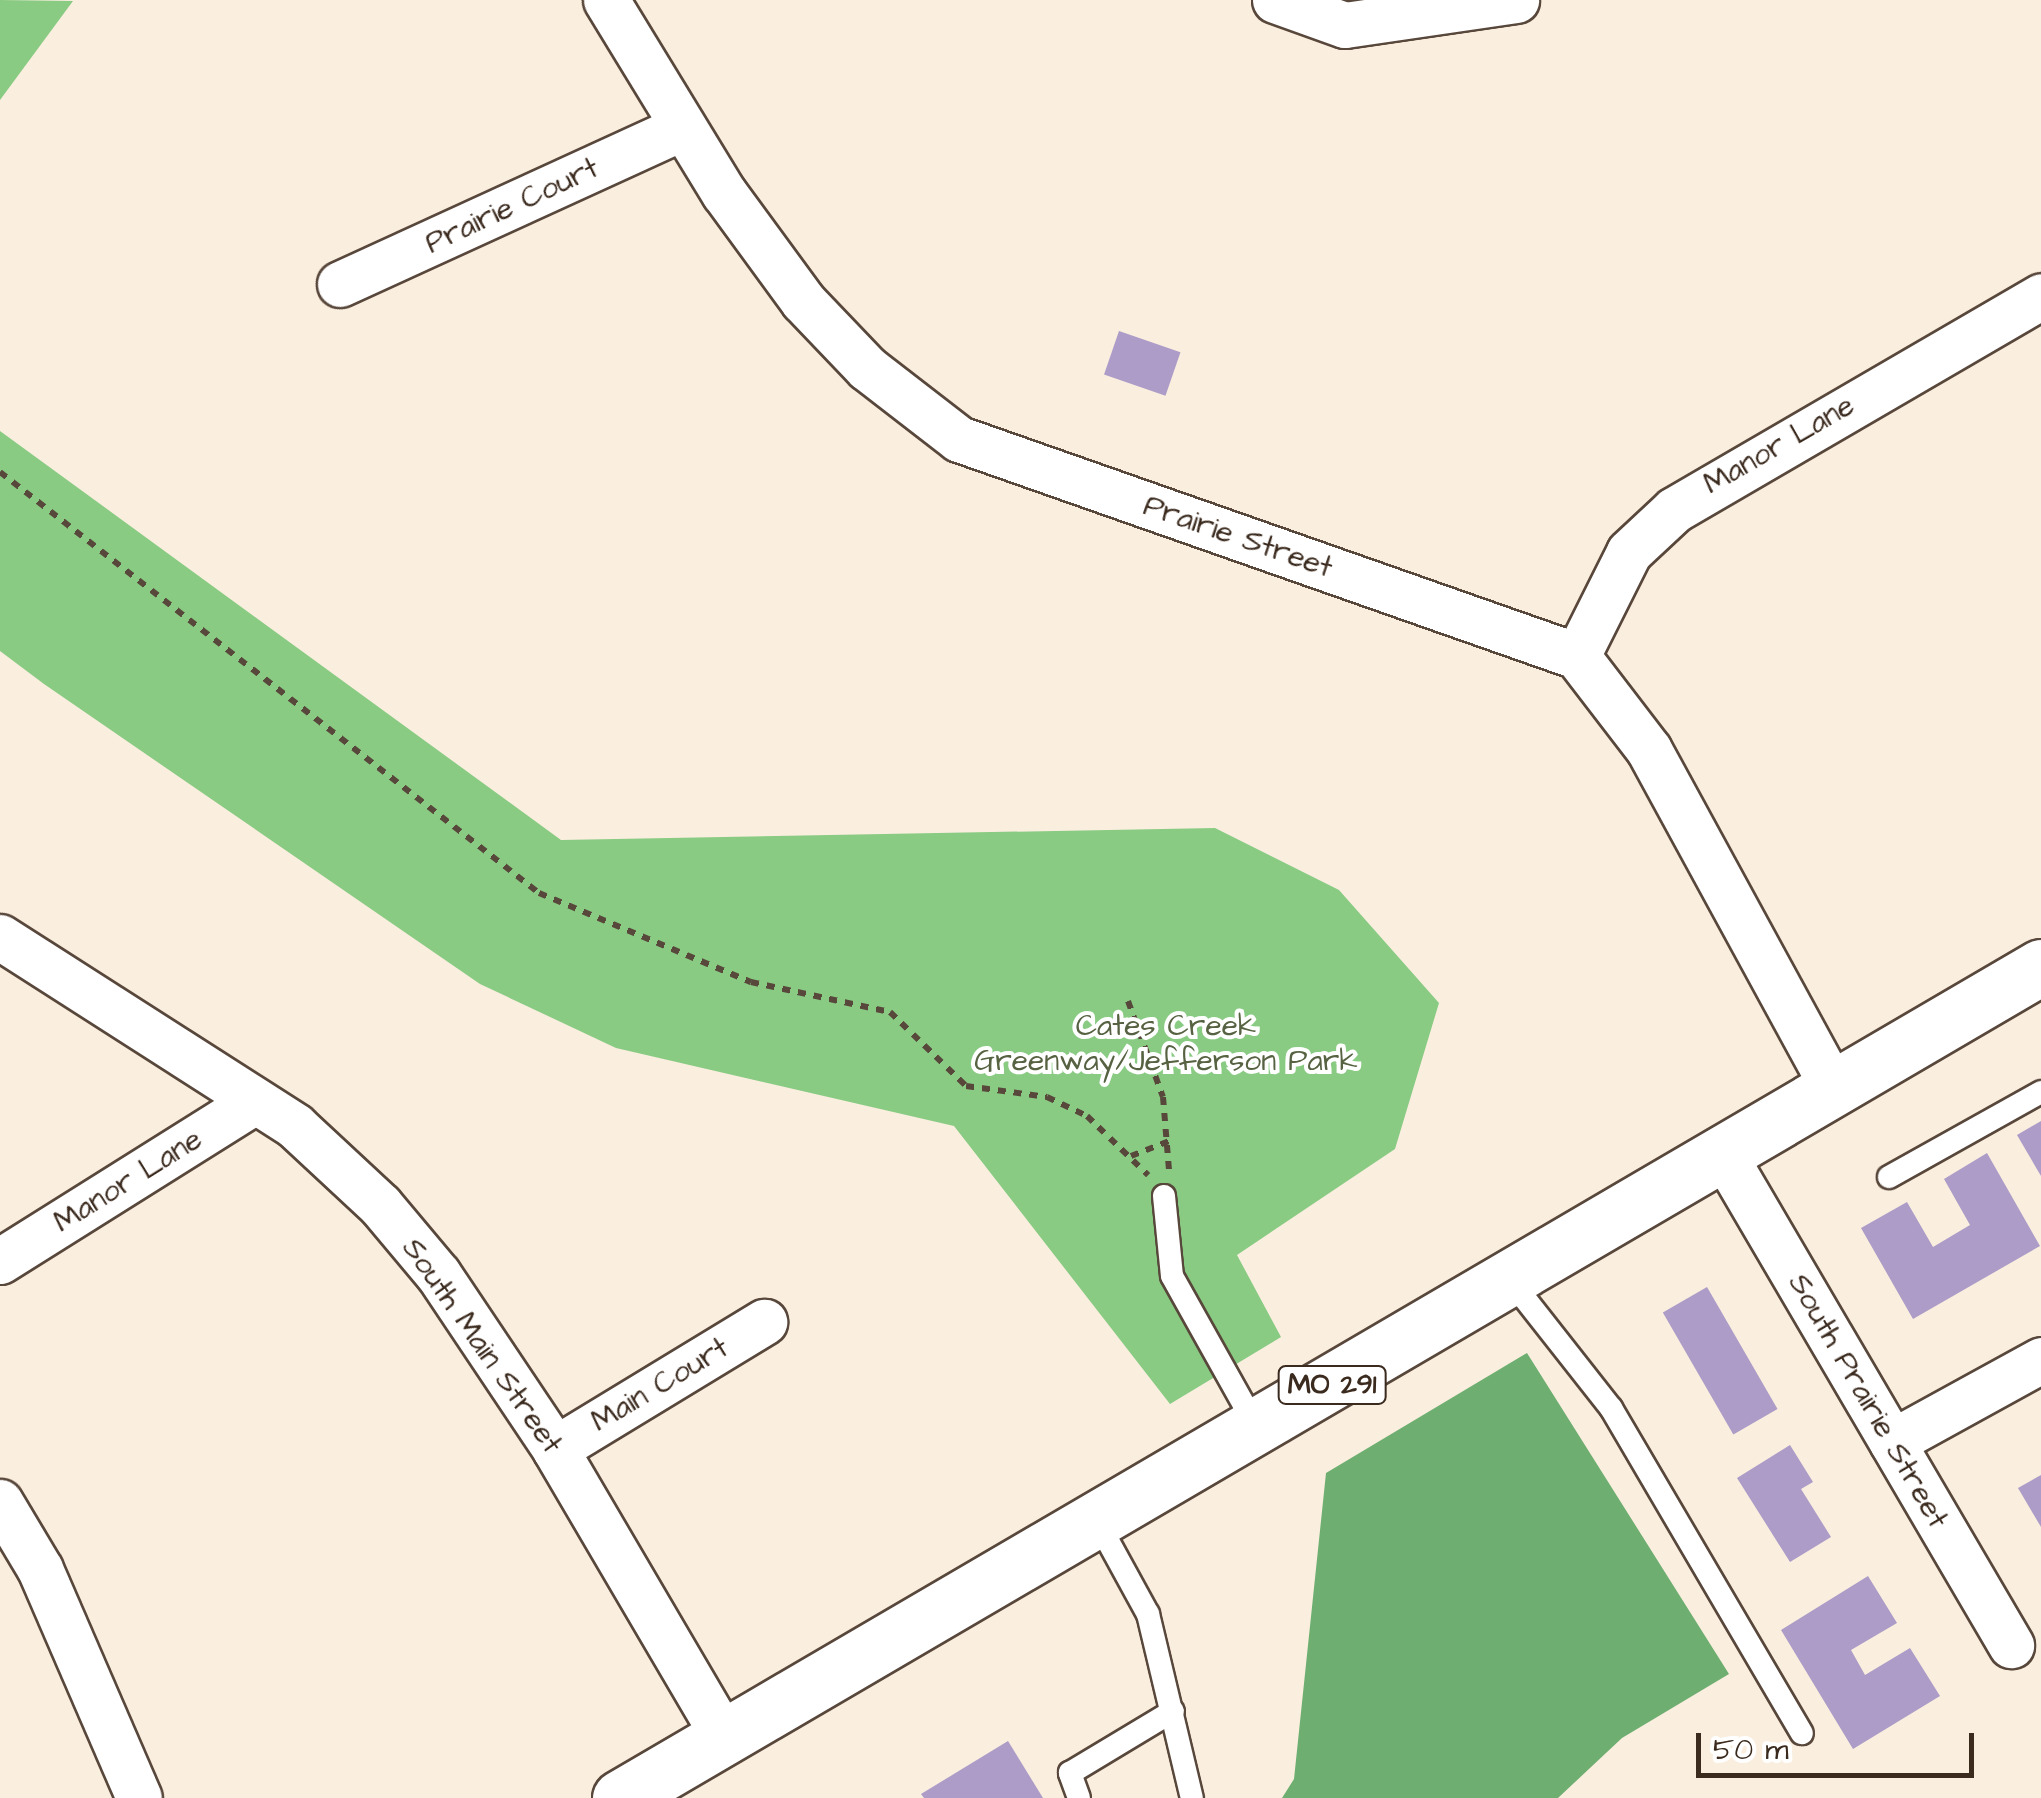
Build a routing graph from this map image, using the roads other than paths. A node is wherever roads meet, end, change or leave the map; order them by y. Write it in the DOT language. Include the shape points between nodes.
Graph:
graph roads {
  1 [pos="606,0"];
  2 [pos="1516,0"];
  3 [pos="1290,7"];
  4 [pos="683,126"];
  5 [pos="340,284"];
  6 [pos="2041,296"];
  7 [pos="1577,656"];
  8 [pos="0,937"];
  9 [pos="2041,967"];
  10 [pos="1834,1089"];
  11 [pos="2041,1092"];
  12 [pos="256,1101"];
  13 [pos="1724,1157"];
  14 [pos="1888,1177"];
  15 [pos="1164,1196"];
  16 [pos="0,1260"];
  17 [pos="1512,1281"];
  18 [pos="764,1322"];
  19 [pos="2041,1360"];
  20 [pos="1258,1429"];
  21 [pos="1892,1442"];
  22 [pos="555,1448"];
  23 [pos="0,1502"];
  24 [pos="1097,1521"];
  25 [pos="2011,1645"];
  26 [pos="1174,1711"];
  27 [pos="1802,1733"];
  28 [pos="724,1737"];
  29 [pos="140,1798"];
  30 [pos="620,1798"];
  31 [pos="1079,1798"];
  32 [pos="1192,1798"];
  1 -- 4 [label="street, Prairie Street"];
  2 -- 3 [label="street" via="1412,21 1345,25"];
  4 -- 5 [label="street, Prairie Court"];
  4 -- 7 [label="street, Prairie Street" via="834,335 958,439"];
  6 -- 7 [label="street, Manor Lane" via="1674,510 1629,552"];
  7 -- 10 [label="street" via="1642,737"];
  8 -- 12 [label="street, South Main Street"];
  9 -- 10 [label="highway, MO 291"];
  10 -- 13 [label="highway, MO 291"];
  11 -- 14 [label="lane"];
  12 -- 16 [label="street, Manor Lane"];
  12 -- 22 [label="street, South Main Street" via="380,1205 438,1274"];
  13 -- 17 [label="highway, MO 291"];
  13 -- 21 [label="street, South Prairie Street"];
  15 -- 20 [label="lane" via="1172,1276"];
  17 -- 20 [label="highway, MO 291"];
  17 -- 27 [label="lane" via="1611,1408"];
  18 -- 22 [label="street, Main Court"];
  19 -- 21 [label="street"];
  20 -- 24 [label="highway, MO 291"];
  21 -- 25 [label="street, South Prairie Street"];
  22 -- 28 [label="street, South Main Street"];
  23 -- 29 [label="street" via="40,1568"];
  24 -- 26 [label="lane" via="1148,1614"];
  24 -- 28 [label="highway, MO 291"];
  26 -- 31 [label="lane" via="1070,1773"];
  26 -- 32 [label="lane"];
  28 -- 30 [label="highway, MO 291"];
}
